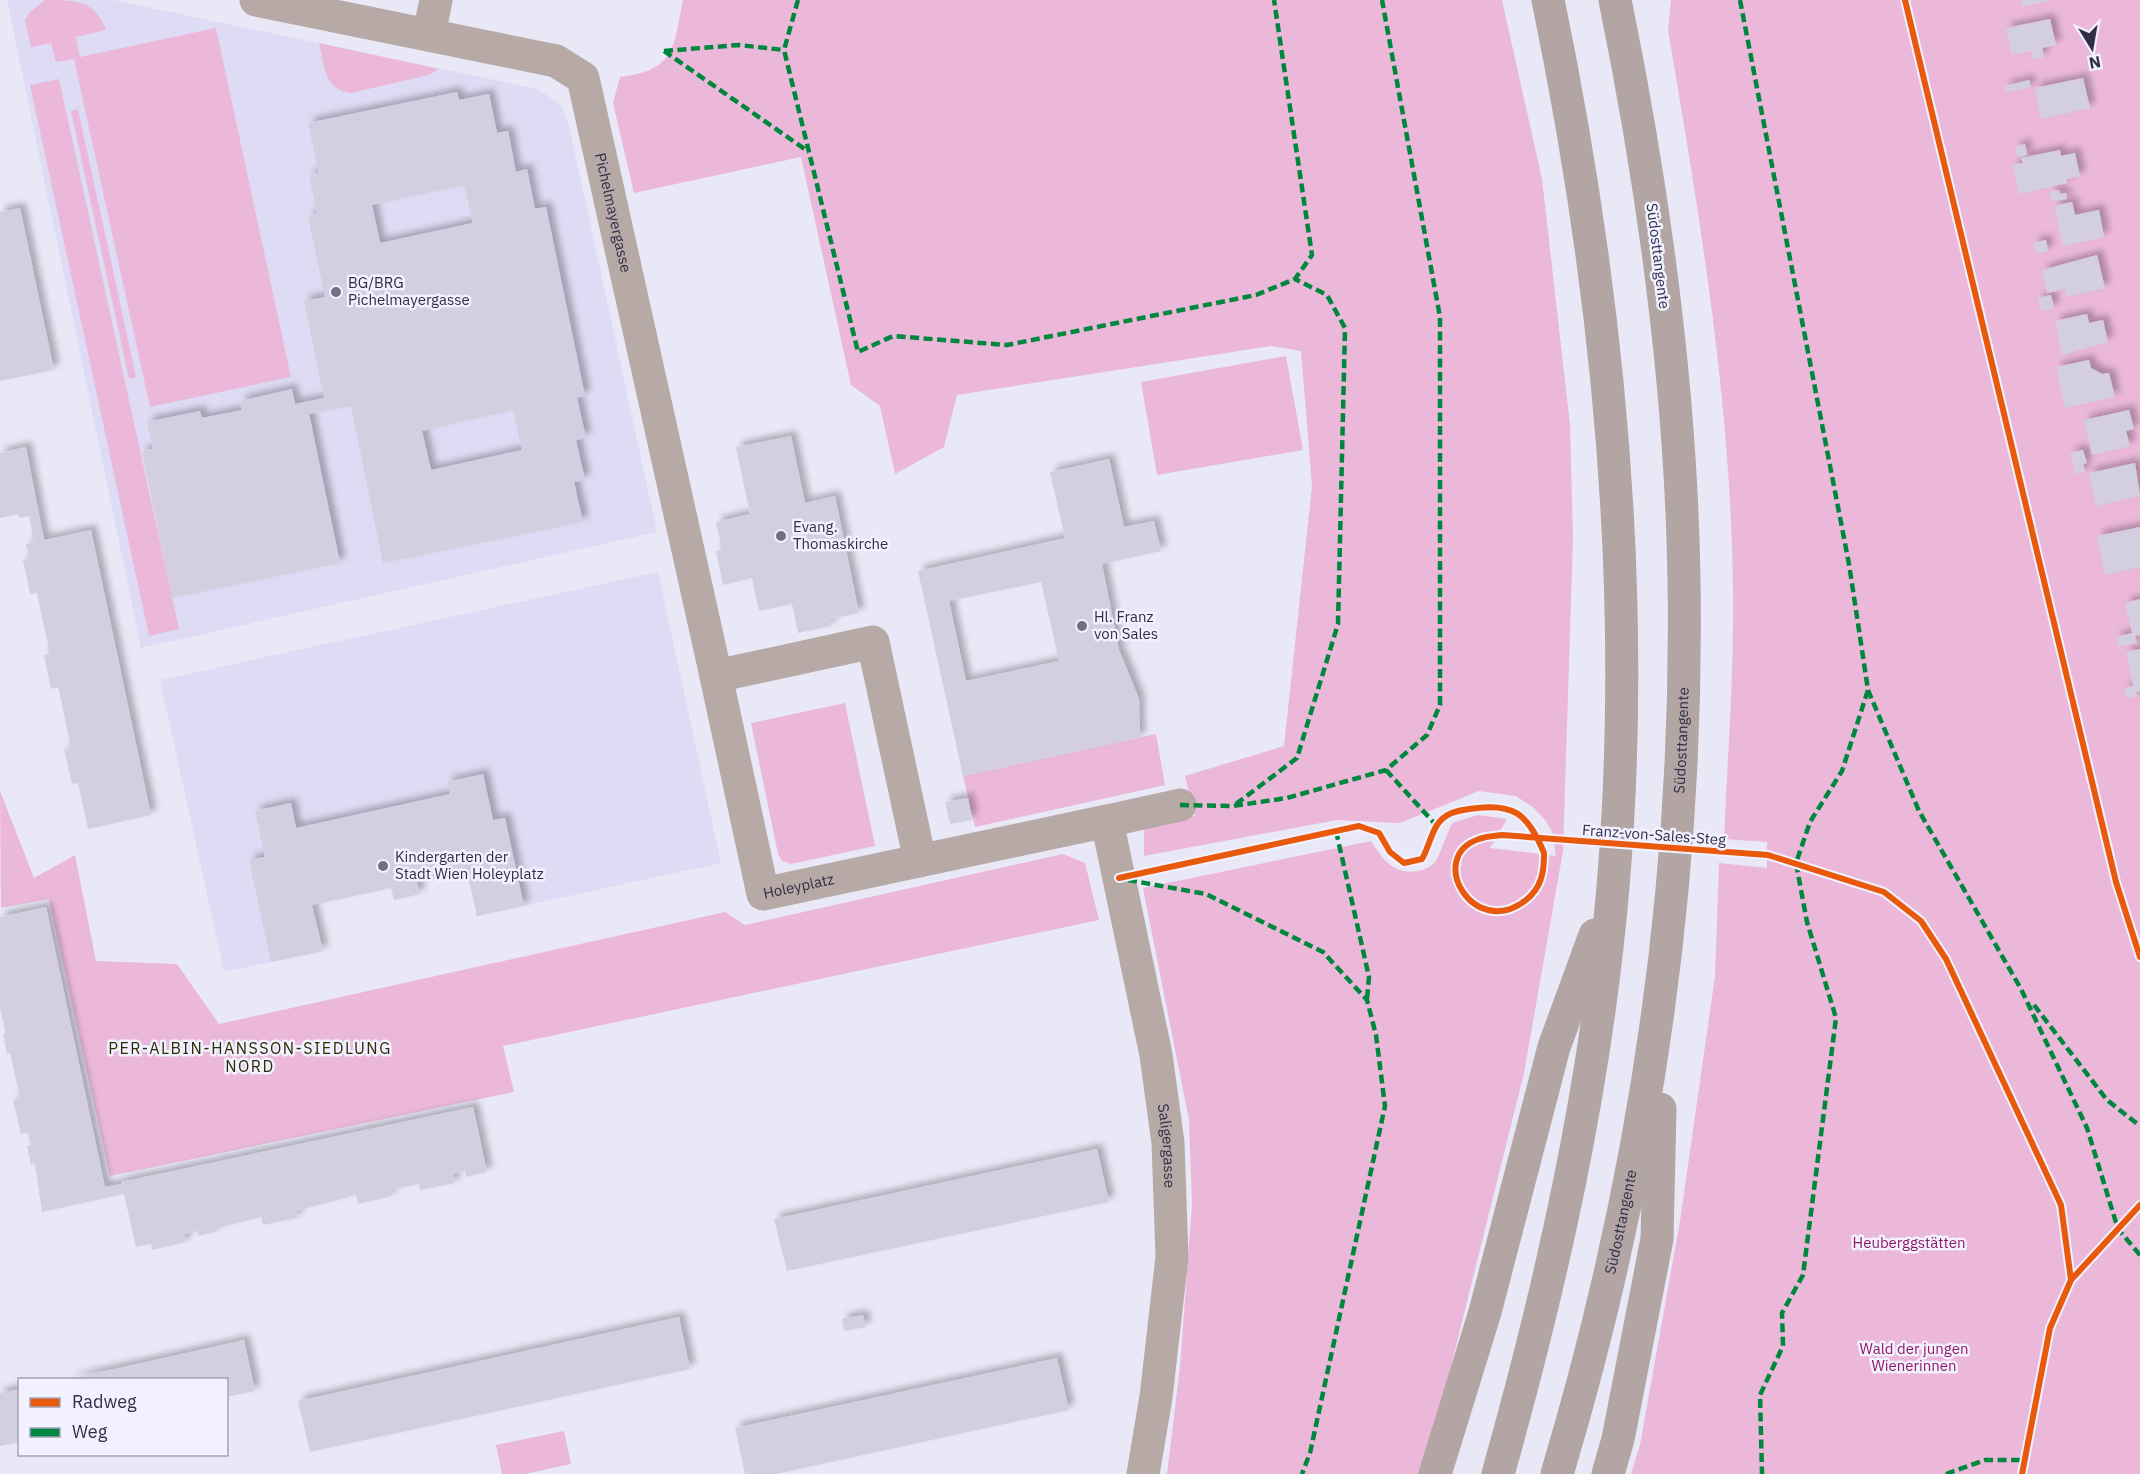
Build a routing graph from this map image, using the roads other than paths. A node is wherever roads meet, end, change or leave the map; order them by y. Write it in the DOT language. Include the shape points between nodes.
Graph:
graph roads {
  1 [pos="256,0"];
  2 [pos="436,0"];
  3 [pos="1548,0"];
  4 [pos="1615,0"];
  5 [pos="429,35"];
  6 [pos="716,676"];
  7 [pos="1180,805"];
  8 [pos="1107,821"];
  9 [pos="920,861"];
  10 [pos="1613,886"];
  11 [pos="1663,984"];
  12 [pos="1143,1474"];
  13 [pos="1435,1474"];
  14 [pos="1498,1474"];
  15 [pos="1557,1474"];
  16 [pos="1608,1474"];
  1 -- 5 [label="street, Pichelmayergasse"];
  2 -- 5 [label="street"];
  3 -- 10 [label="highway" via="1584,195 1614,457 1622,699"];
  4 -- 11 [label="highway, Südosttangente" via="1649,188 1670,349 1679,467 1684,579 1683,699 1675,857"];
  5 -- 6 [label="street, Pichelmayergasse" via="556,61 583,78"];
  6 -- 9 [label="street, Holeyplatz" via="763,894"];
  6 -- 9 [label="street" via="873,642"];
  7 -- 8 [label="street"];
  8 -- 9 [label="street"];
  8 -- 12 [label="street, Saligergasse" via="1156,1055 1168,1143 1172,1257"];
  10 -- 13 [label="highway" via="1554,1047 1485,1312"];
  10 -- 14 [label="highway" via="1599,1006 1566,1198 1534,1345"];
  11 -- 15 [label="highway, Südosttangente" via="1643,1119 1619,1237 1589,1369"];
  11 -- 16 [label="highway" via="1657,1239"];
}
